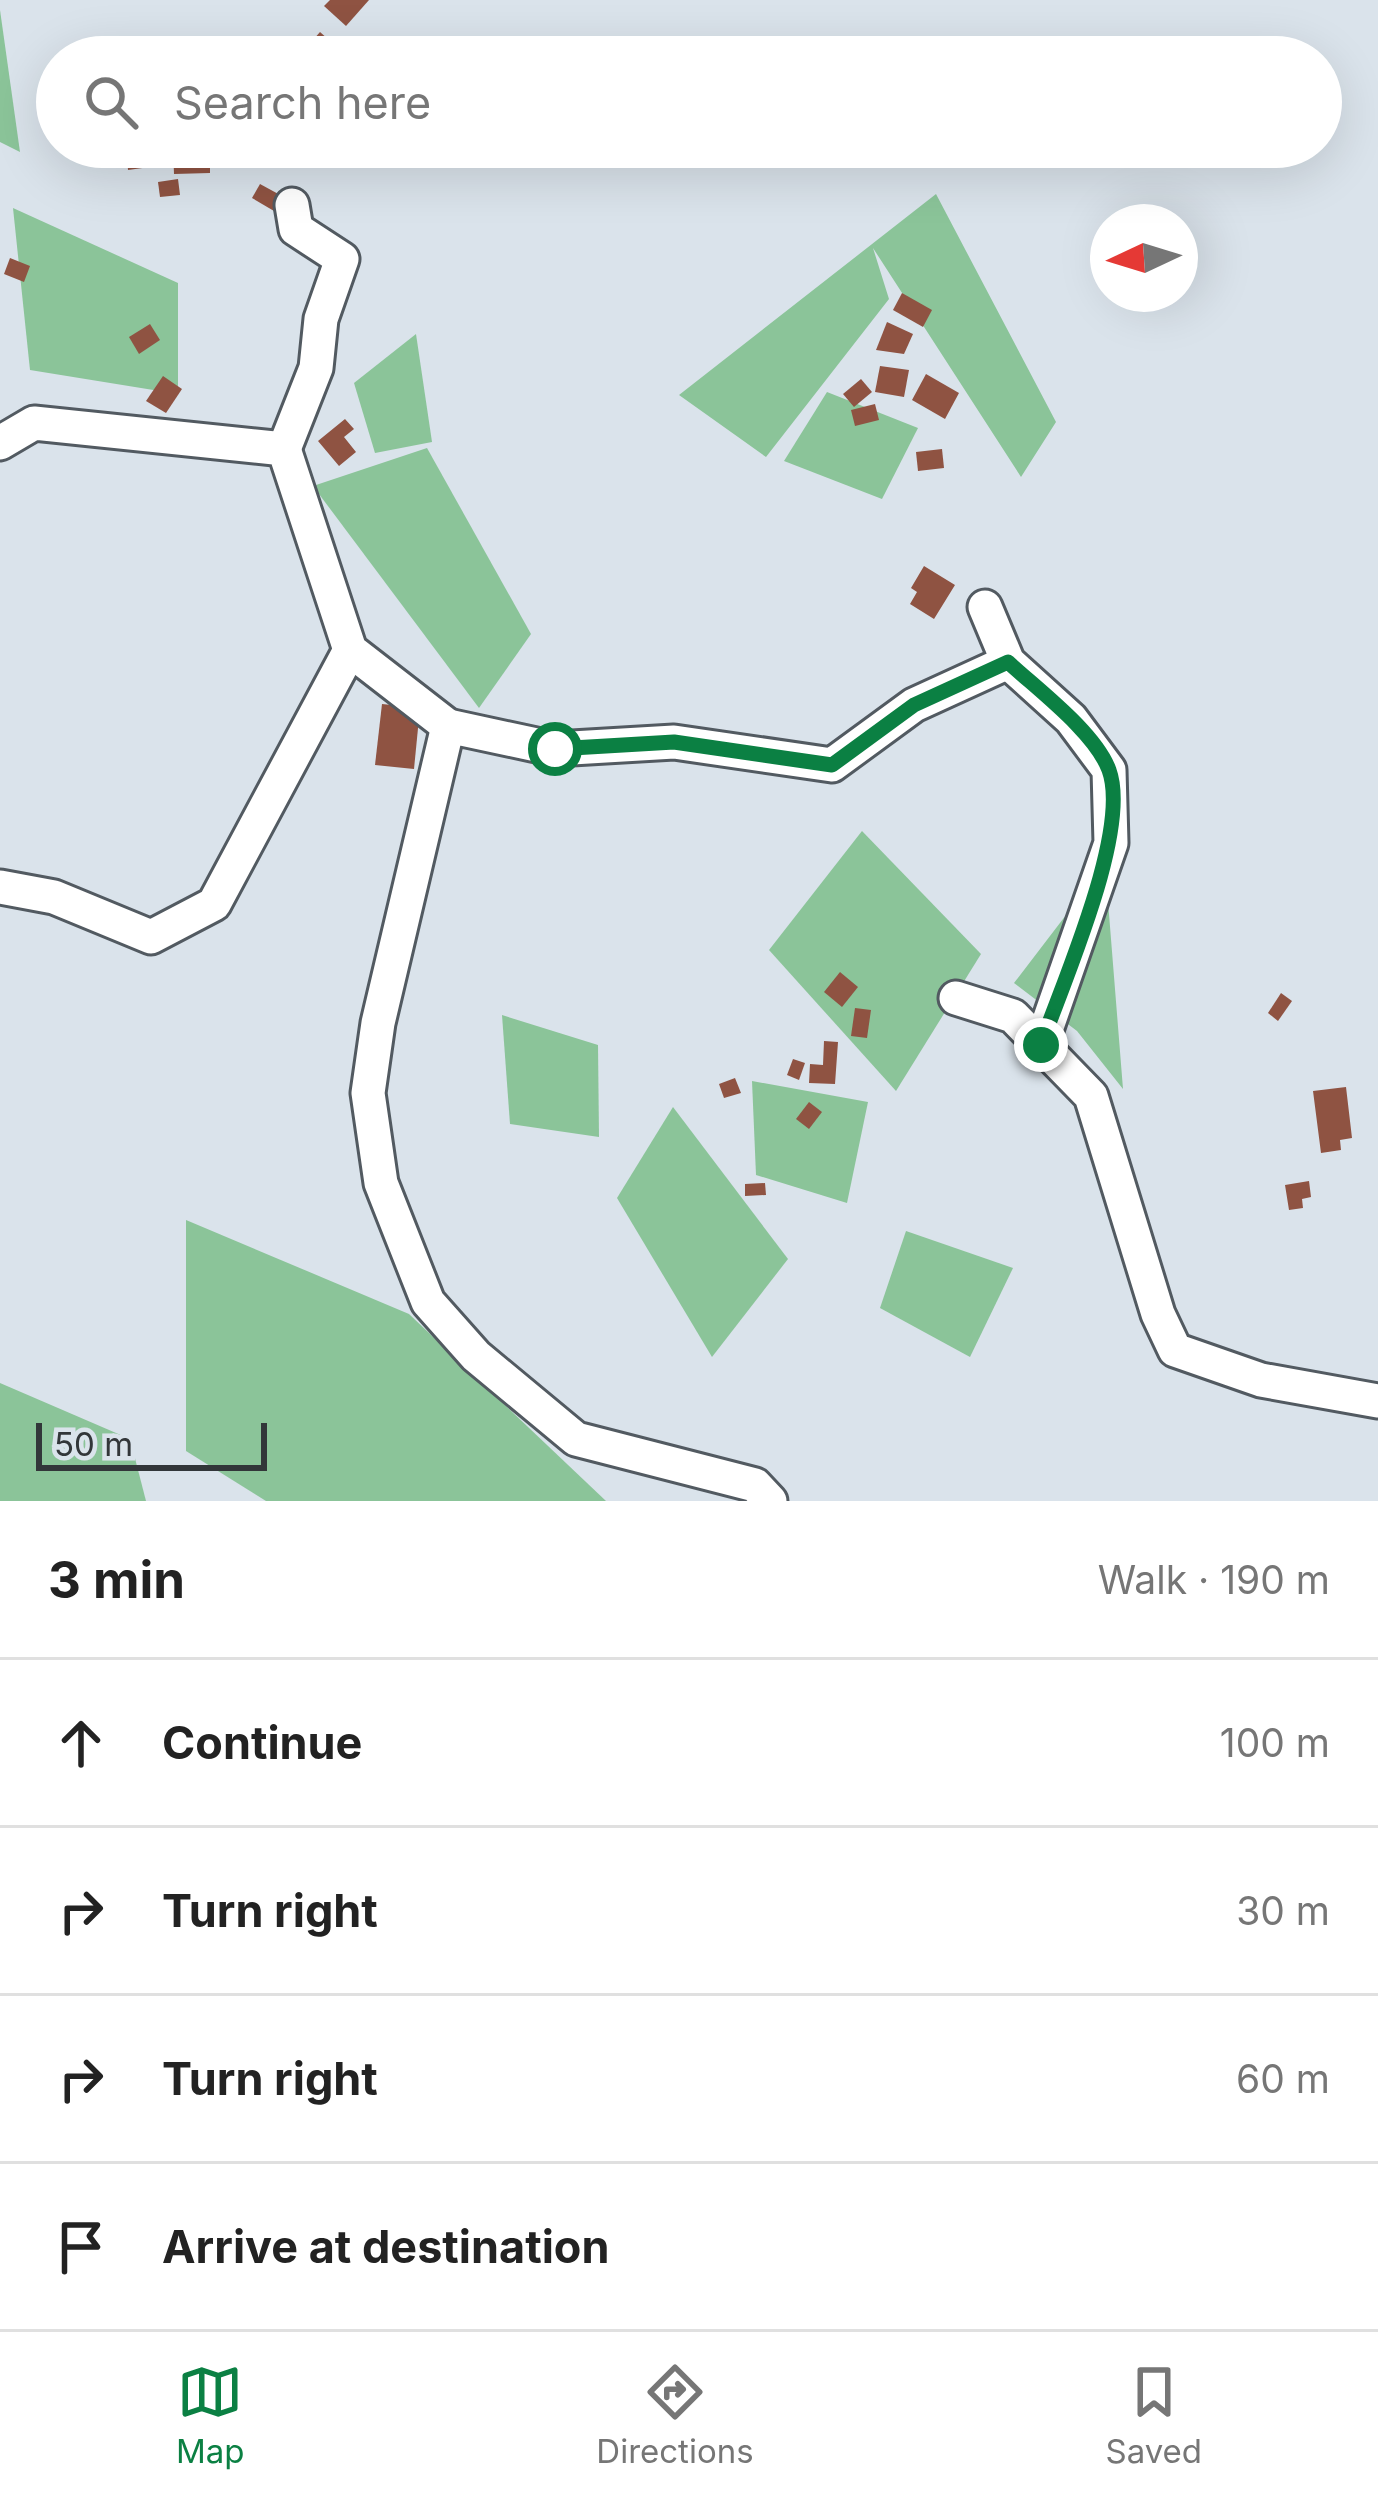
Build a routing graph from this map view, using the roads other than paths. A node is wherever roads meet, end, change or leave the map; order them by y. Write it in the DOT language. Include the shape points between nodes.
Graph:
graph roads {
  1 [pos="292,206"];
  2 [pos="0,443"];
  3 [pos="284,449"];
  4 [pos="985,607"];
  5 [pos="350,650"];
  6 [pos="1008,662"];
  7 [pos="448,726"];
  8 [pos="0,886"];
  9 [pos="956,998"];
  10 [pos="1041,1045"];
  11 [pos="1378,1401"];
  12 [pos="770,1501"];
  1 -- 3 [label="street" via="296,229 342,259 321,320 316,368"];
  2 -- 3 [label="street" via="34,423"];
  3 -- 5 [label="street"];
  4 -- 6 [label="street"];
  5 -- 7 [label="street"];
  5 -- 8 [label="street" via="214,904 151,937 54,897"];
  6 -- 7 [label="street" via="914,705 832,765 674,742 555,749"];
  6 -- 10 [label="street" via="1071,719 1109,770 1111,843"];
  7 -- 12 [label="street" via="368,1094 381,1183 428,1302 476,1356 576,1439 755,1485"];
  9 -- 10 [label="street" via="1013,1016"];
  10 -- 11 [label="street" via="1091,1096 1175,1350 1261,1380"];
}
